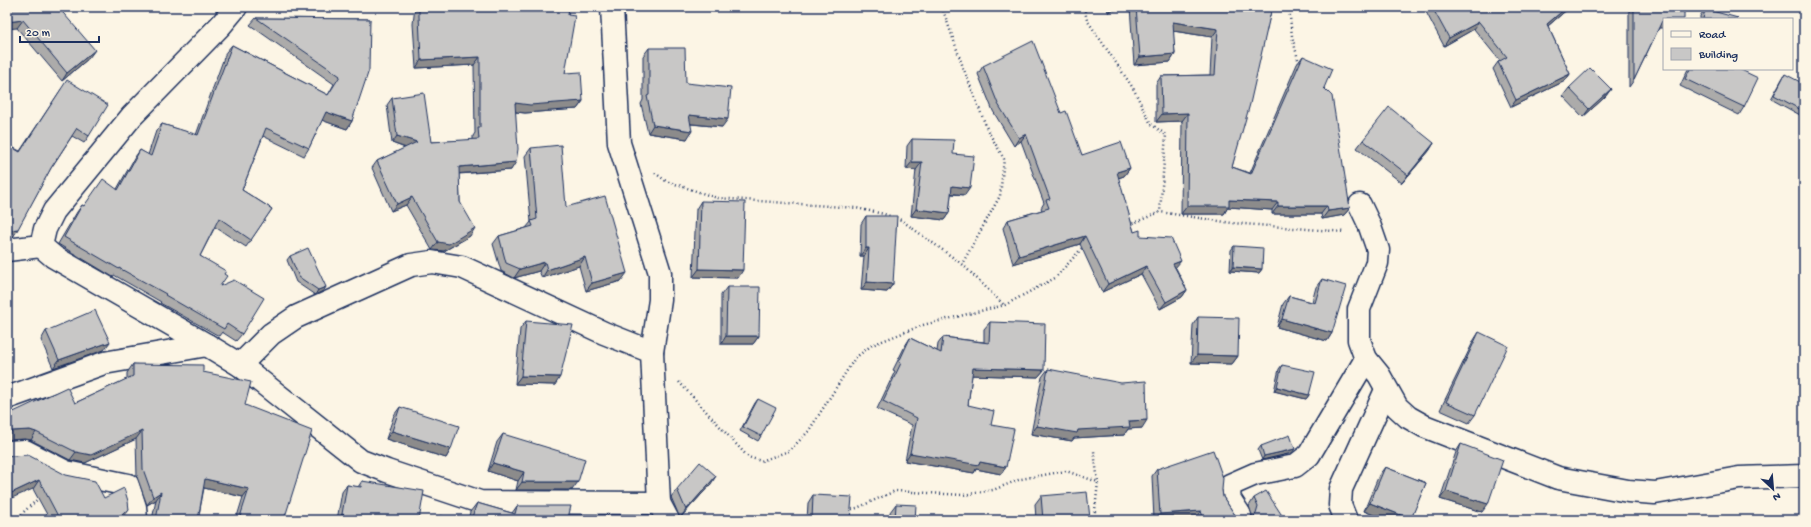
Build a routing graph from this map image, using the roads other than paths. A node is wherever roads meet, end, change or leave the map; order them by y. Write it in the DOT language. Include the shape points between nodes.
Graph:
graph roads {
  1 [pos="236,7"];
  2 [pos="612,7"];
  3 [pos="1360,205"];
  4 [pos="41,246"];
  5 [pos="7,250"];
  6 [pos="207,345"];
  7 [pos="652,352"];
  8 [pos="1366,359"];
  9 [pos="240,366"];
  10 [pos="1386,390"];
  11 [pos="7,398"];
  12 [pos="7,452"];
  13 [pos="1804,476"];
  14 [pos="664,512"];
  15 [pos="1240,515"];
  16 [pos="136,520"];
  17 [pos="1346,520"];
  1 -- 4 [label="street" via="132,116 54,211 45,229"];
  2 -- 7 [label="street" via="619,143 660,272 660,300"];
  3 -- 8 [label="street" via="1378,250 1377,263 1360,309 1359,340"];
  4 -- 5 [label="street"];
  4 -- 6 [label="street" via="54,257"];
  6 -- 9 [label="street"];
  6 -- 11 [label="street" via="104,363"];
  7 -- 9 [label="street" via="604,333 462,267 432,262 411,265 296,317 271,334"];
  7 -- 14 [label="street"];
  8 -- 10 [label="street"];
  8 -- 15 [label="street" via="1308,454 1295,466 1255,474 1230,485 1229,498"];
  9 -- 14 [label="street" via="361,461 394,474 480,502"];
  10 -- 13 [label="street" via="1397,407 1424,426 1558,478 1628,491 1654,492 1739,478"];
  10 -- 17 [label="street" via="1341,489 1340,505"];
  12 -- 16 [label="street" via="25,451 66,472 128,485"];
}
